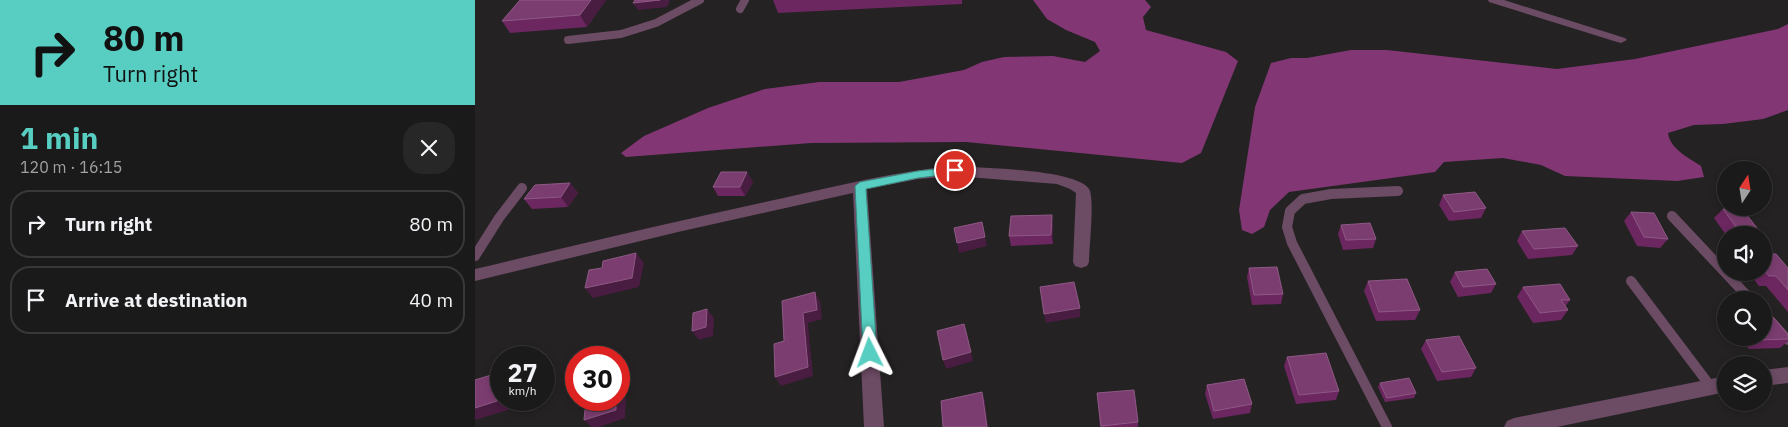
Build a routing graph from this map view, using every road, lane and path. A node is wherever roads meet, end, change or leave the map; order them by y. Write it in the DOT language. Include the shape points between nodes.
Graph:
graph roads {
  1 [pos="700,0"];
  2 [pos="745,0"];
  3 [pos="1493,0"];
  4 [pos="740,9"];
  5 [pos="568,40"];
  6 [pos="1621,40"];
  7 [pos="860,186"];
  8 [pos="522,188"];
  9 [pos="1399,192"];
  10 [pos="1672,216"];
  11 [pos="475,256"];
  12 [pos="1081,262"];
  13 [pos="475,275"];
  14 [pos="1631,281"];
  15 [pos="1743,291"];
  16 [pos="1772,323"];
  17 [pos="1788,340"];
  18 [pos="1788,375"];
  19 [pos="1772,377"];
  20 [pos="1717,383"];
  21 [pos="1717,385"];
  22 [pos="874,427"];
  23 [pos="1387,427"];
  24 [pos="1514,427"];
  1 -- 5 [label="lane" via="656,23 621,34"];
  2 -- 4 [label="lane"];
  3 -- 6 [label="street"];
  7 -- 12 [label="street" via="955,170 1057,179 1075,185 1083,191 1084,199"];
  7 -- 13 [label="street"];
  7 -- 22 [label="street"];
  8 -- 11 [label="lane"];
  9 -- 23 [label="lane" via="1331,194 1303,199 1290,210 1287,227 1292,244"];
  10 -- 15 [label="lane"];
  14 -- 20 [label="lane"];
  16 -- 17 [label="lane"];
  18 -- 19 [label="street"];
  21 -- 24 [label="street"];
}
